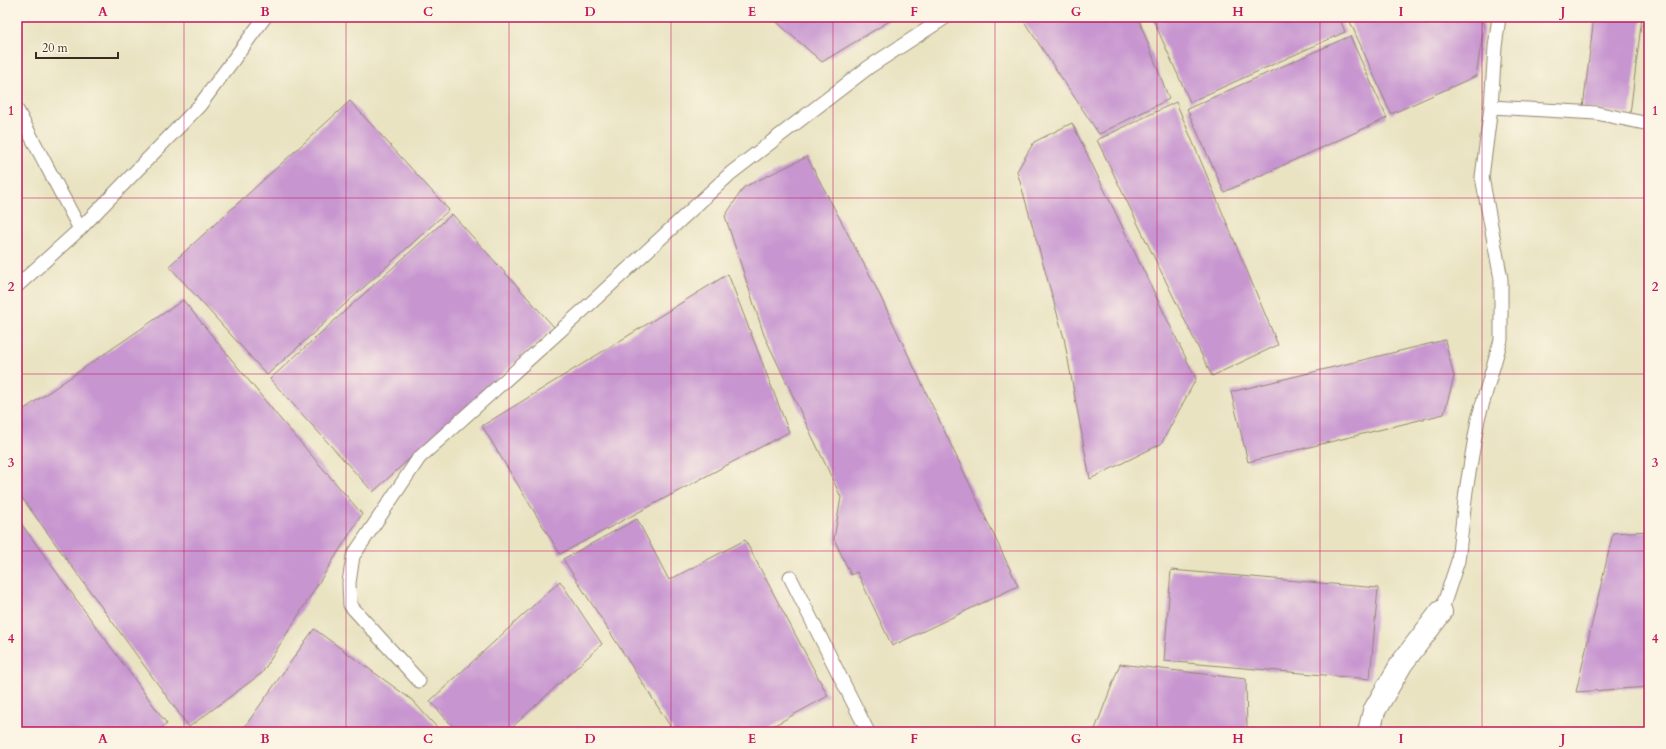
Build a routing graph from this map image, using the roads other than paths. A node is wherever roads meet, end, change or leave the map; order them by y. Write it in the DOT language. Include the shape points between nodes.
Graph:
graph roads {
  1 [pos="265,17"];
  2 [pos="946,17"];
  3 [pos="1499,17"];
  4 [pos="1491,107"];
  5 [pos="17,110"];
  6 [pos="1649,124"];
  7 [pos="80,229"];
  8 [pos="17,286"];
  9 [pos="790,577"];
  10 [pos="1441,612"];
  11 [pos="419,681"];
  12 [pos="868,732"];
  13 [pos="1369,732"];
  1 -- 7 [label="lane" via="200,105"];
  2 -- 11 [label="lane" via="869,67 731,173 592,303 419,458 353,556 349,583 350,605"];
  3 -- 4 [label="lane"];
  4 -- 6 [label="lane" via="1596,113"];
  4 -- 10 [label="lane" via="1482,177 1501,279 1501,340 1478,419 1458,561"];
  5 -- 7 [label="lane"];
  7 -- 8 [label="lane"];
  9 -- 12 [label="lane"];
  10 -- 13 [label="street" via="1402,663 1374,711"];
}
